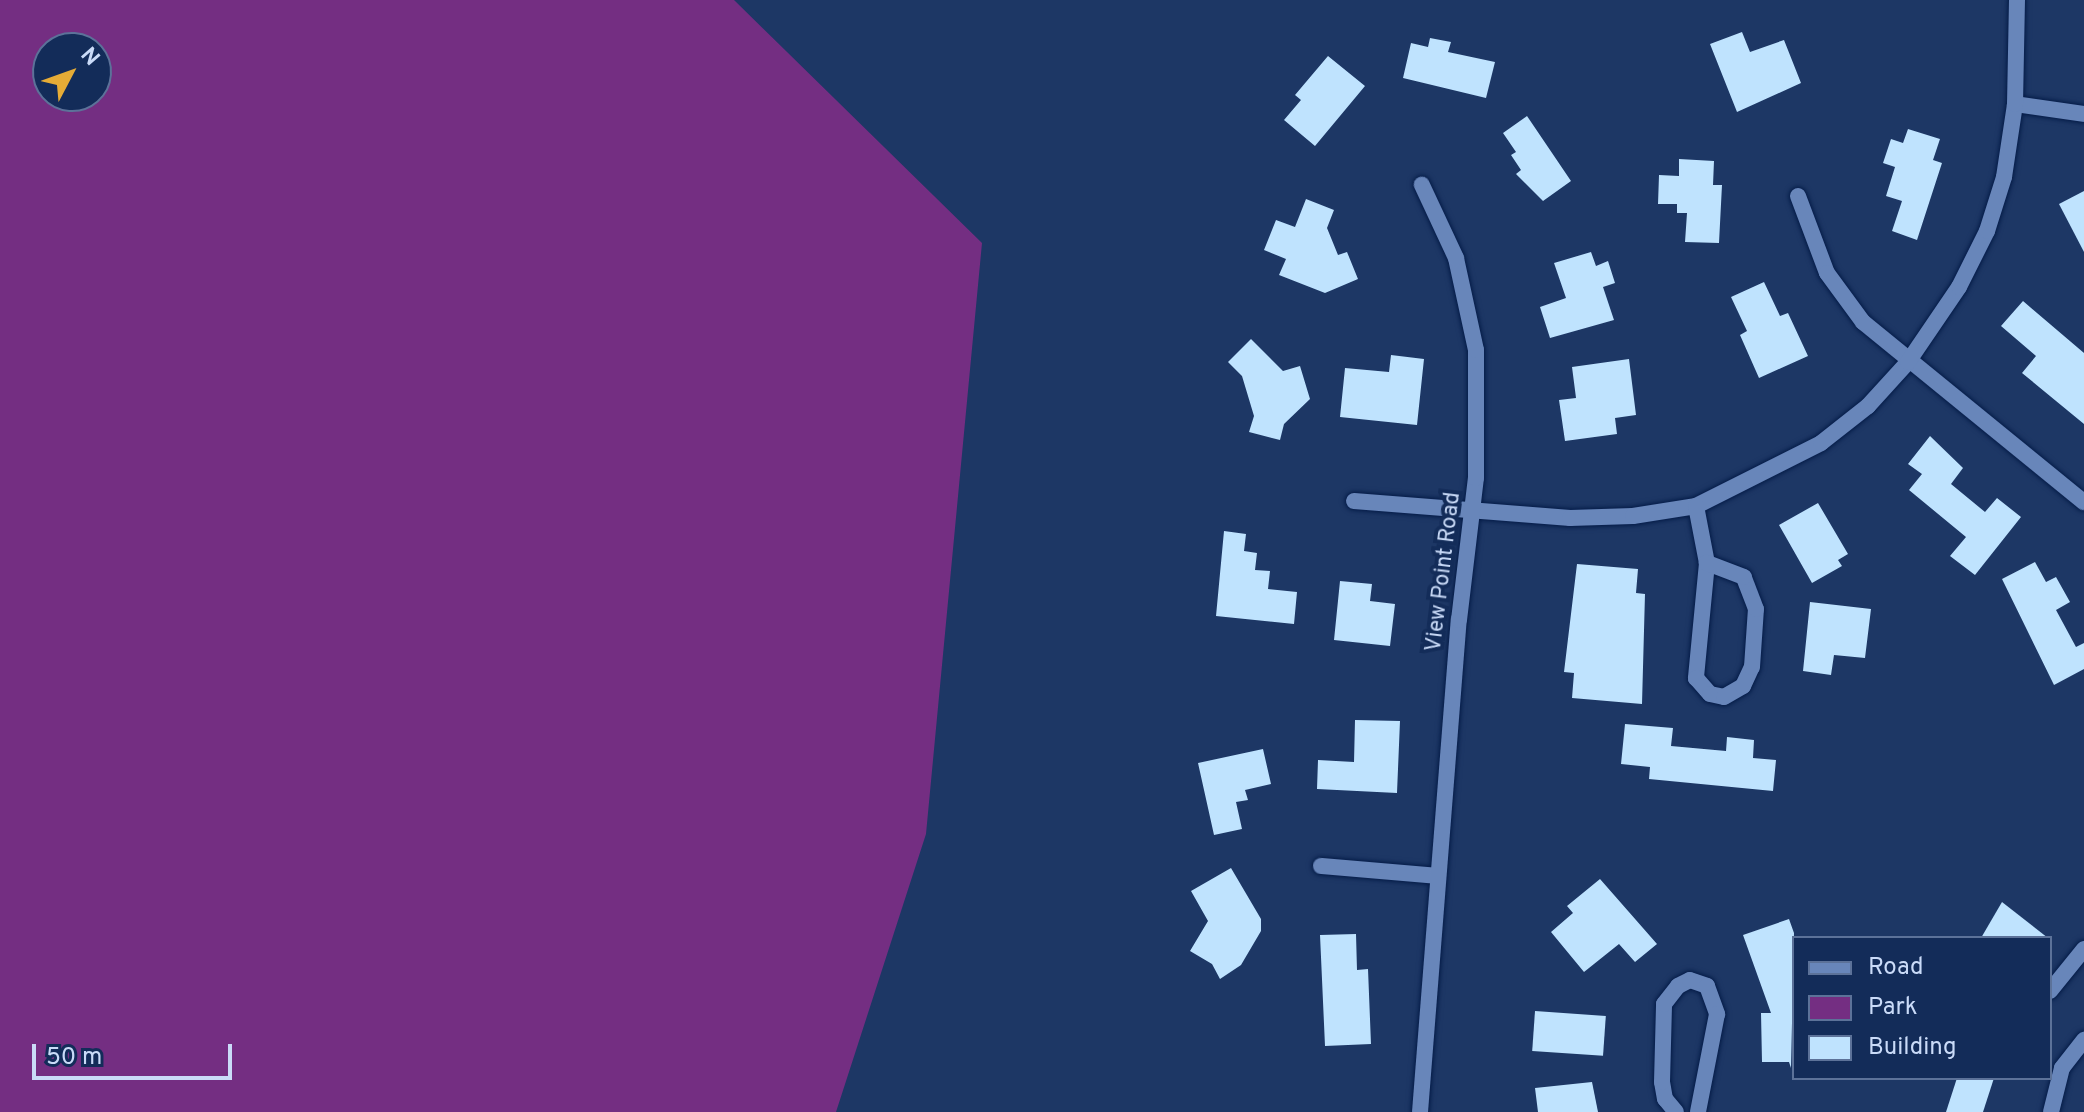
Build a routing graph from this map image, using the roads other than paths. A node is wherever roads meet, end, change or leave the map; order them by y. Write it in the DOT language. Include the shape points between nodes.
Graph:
graph roads {
  1 [pos="2017,0"];
  2 [pos="2015,104"];
  3 [pos="2084,114"];
  4 [pos="1422,185"];
  5 [pos="1798,196"];
  6 [pos="1908,362"];
  7 [pos="1354,501"];
  8 [pos="2084,502"];
  9 [pos="1696,506"];
  10 [pos="1476,510"];
  11 [pos="1707,563"];
  12 [pos="1321,866"];
  13 [pos="1437,876"];
  14 [pos="2084,949"];
  15 [pos="2052,989"];
  16 [pos="2084,1040"];
  17 [pos="2056,1064"];
  18 [pos="1420,1112"];
  19 [pos="1676,1112"];
  20 [pos="1698,1112"];
  21 [pos="2051,1112"];
  1 -- 2 [label="street"];
  2 -- 3 [label="street"];
  2 -- 6 [label="street" via="2004,177 1987,231 1959,287"];
  4 -- 10 [label="street, View Point Road" via="1456,258 1476,350"];
  5 -- 6 [label="street" via="1827,273 1863,322"];
  6 -- 8 [label="street"];
  6 -- 9 [label="street" via="1868,406 1821,443"];
  7 -- 10 [label="street"];
  9 -- 10 [label="street" via="1570,518"];
  9 -- 11 [label="street"];
  10 -- 13 [label="street, View Point Road" via="1459,620"];
  11 -- 11 [label="street" via="1696,678 1710,694 1724,697 1743,686 1752,667 1756,609 1744,577"];
  12 -- 13 [label="street"];
  13 -- 18 [label="street, View Point Road"];
  14 -- 15 [label="street"];
  16 -- 17 [label="street"];
  17 -- 21 [label="street"];
  19 -- 20 [label="street" via="1665,1099 1662,1082 1664,1004 1690,980 1707,986 1717,1014"];
}
